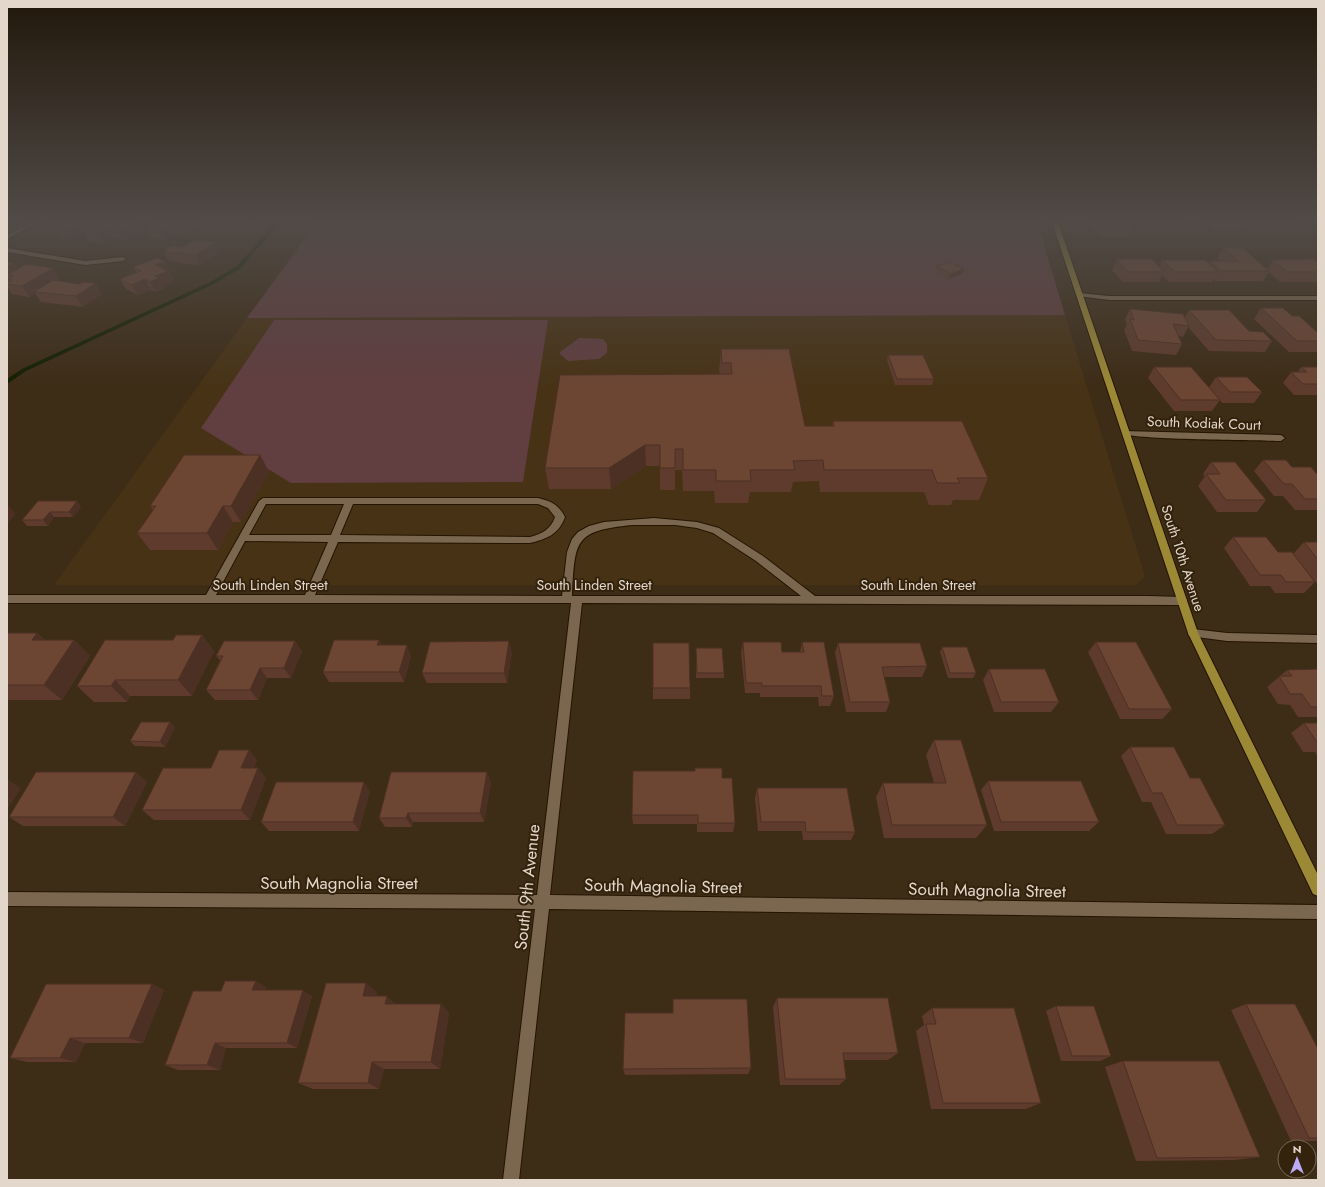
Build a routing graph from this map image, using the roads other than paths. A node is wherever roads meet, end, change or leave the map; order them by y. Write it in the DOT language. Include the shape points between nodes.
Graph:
graph roads {
  1 [pos="1074,277"];
  2 [pos="1080,295"];
  3 [pos="1318,298"];
  4 [pos="1126,433"];
  5 [pos="1281,438"];
  6 [pos="350,501"];
  7 [pos="243,538"];
  8 [pos="334,538"];
  9 [pos="7,599"];
  10 [pos="209,599"];
  11 [pos="309,599"];
  12 [pos="572,599"];
  13 [pos="812,599"];
  14 [pos="1182,601"];
  15 [pos="1193,634"];
  16 [pos="1318,638"];
  17 [pos="1318,889"];
  18 [pos="7,899"];
  19 [pos="543,902"];
  20 [pos="1318,912"];
  21 [pos="511,1180"];
  1 -- 2 [label="main road, South 10th Avenue"];
  2 -- 3 [label="street" via="1110,298"];
  2 -- 4 [label="main road, South 10th Avenue"];
  4 -- 5 [label="street, South Kodiak Court"];
  4 -- 14 [label="main road, South 10th Avenue"];
  6 -- 7 [label="street" via="263,501"];
  6 -- 8 [label="street"];
  6 -- 8 [label="street" via="538,501 553,506 560,517 554,529 548,534 530,540"];
  7 -- 8 [label="street"];
  7 -- 10 [label="street"];
  8 -- 11 [label="street"];
  9 -- 10 [label="street, South Linden Street"];
  10 -- 11 [label="street, South Linden Street"];
  11 -- 12 [label="street, South Linden Street"];
  12 -- 13 [label="street, South Linden Street"];
  12 -- 13 [label="street, South 9th Avenue" via="572,549 587,530 626,523 659,522 708,527 768,563"];
  12 -- 19 [label="street, South 9th Avenue"];
  13 -- 14 [label="street, South Linden Street"];
  14 -- 15 [label="main road, South 10th Avenue"];
  15 -- 16 [label="street"];
  15 -- 17 [label="main road, South 10th Avenue"];
  18 -- 19 [label="street, South Magnolia Street"];
  19 -- 20 [label="street, South Magnolia Street"];
  19 -- 21 [label="street, South 9th Avenue"];
}
